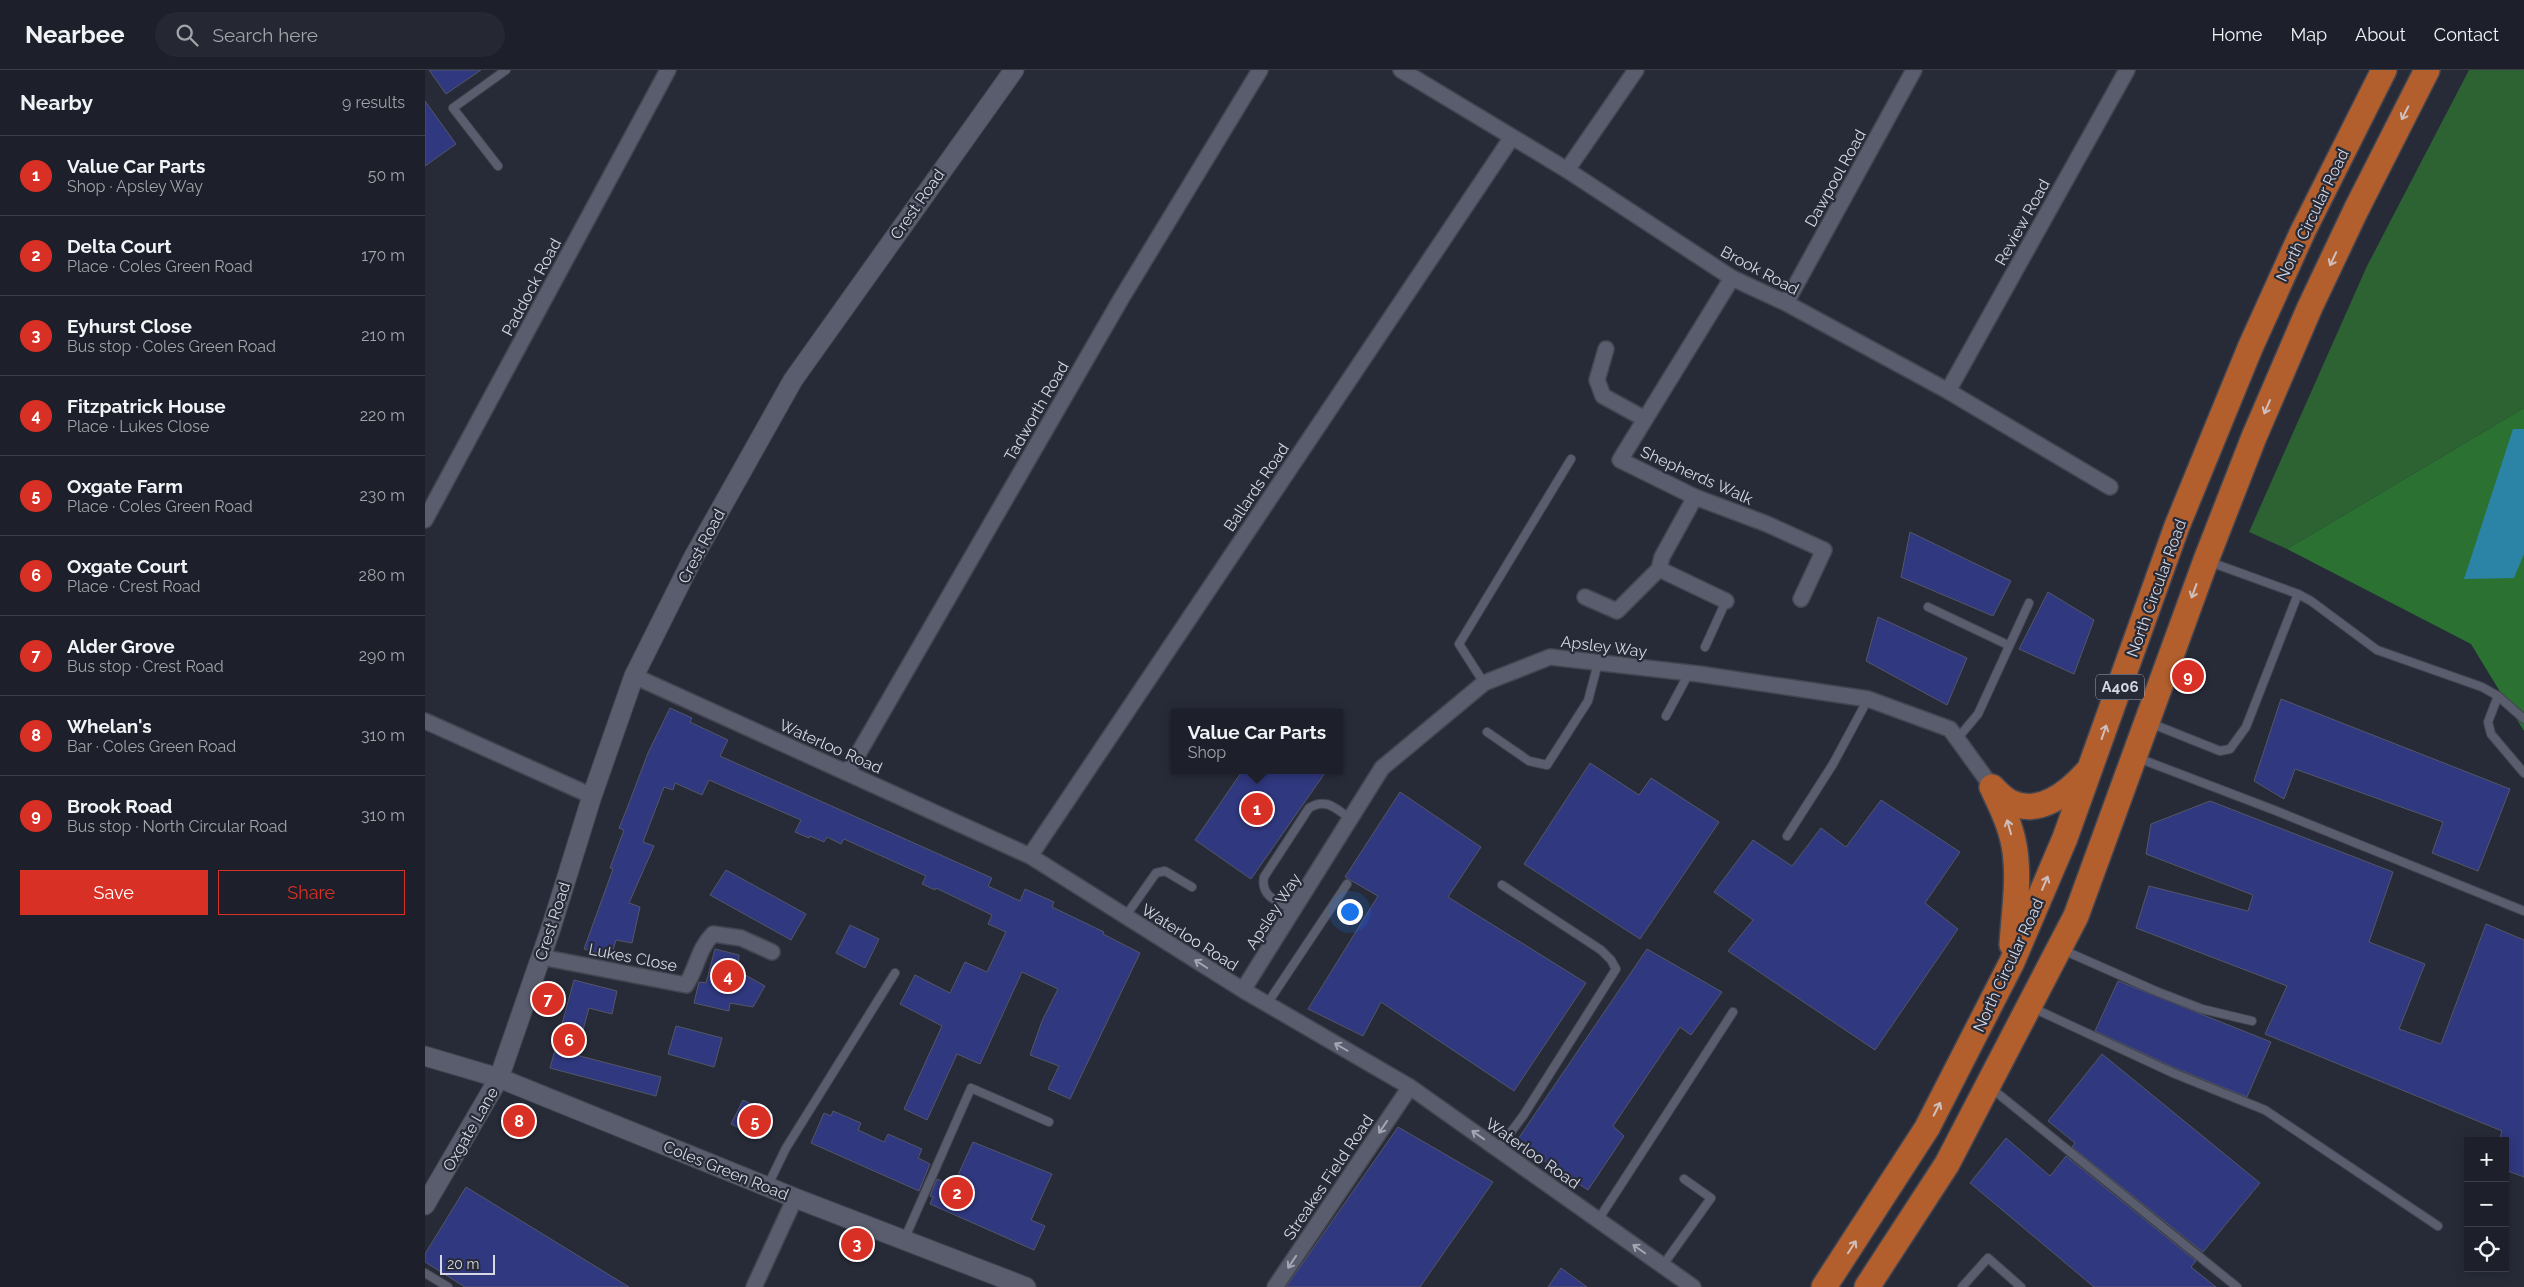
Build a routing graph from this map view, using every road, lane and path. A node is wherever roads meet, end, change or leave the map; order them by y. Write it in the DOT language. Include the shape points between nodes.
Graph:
graph roads {
  1 [pos="506,70"];
  2 [pos="668,70"];
  3 [pos="1014,70"];
  4 [pos="1260,70"];
  5 [pos="1401,70"];
  6 [pos="1636,70"];
  7 [pos="1913,70"];
  8 [pos="2127,70"];
  9 [pos="2384,70"];
  10 [pos="2427,70"];
  11 [pos="1513,138"];
  12 [pos="498,166"];
  13 [pos="1567,170"];
  14 [pos="1732,278"];
  15 [pos="1786,303"];
  16 [pos="1606,349"];
  17 [pos="1948,391"];
  18 [pos="1645,419"];
  19 [pos="1571,459"];
  20 [pos="2109,487"];
  21 [pos="1695,496"];
  22 [pos="425,520"];
  23 [pos="2206,560"];
  24 [pos="1659,569"];
  25 [pos="2298,594"];
  26 [pos="1585,597"];
  27 [pos="1801,599"];
  28 [pos="1726,601"];
  29 [pos="2029,603"];
  30 [pos="1929,608"];
  31 [pos="2007,645"];
  32 [pos="1705,647"];
  33 [pos="1598,663"];
  34 [pos="1689,673"];
  35 [pos="635,676"];
  36 [pos="1484,683"];
  37 [pos="2498,696"];
  38 [pos="1869,699"];
  39 [pos="1666,716"];
  40 [pos="2524,719"];
  41 [pos="425,721"];
  42 [pos="2147,722"];
  43 [pos="1487,732"];
  44 [pos="1957,739"];
  45 [pos="2134,757"];
  46 [pos="2092,767"];
  47 [pos="847,773"];
  48 [pos="2524,773"];
  49 [pos="1992,787"];
  50 [pos="592,796"];
  51 [pos="1351,819"];
  52 [pos="1787,836"];
  53 [pos="1029,856"];
  54 [pos="1347,884"];
  55 [pos="1502,884"];
  56 [pos="1192,887"];
  57 [pos="1294,910"];
  58 [pos="2524,911"];
  59 [pos="1125,917"];
  60 [pos="2059,948"];
  61 [pos="772,952"];
  62 [pos="541,957"];
  63 [pos="2011,962"];
  64 [pos="895,973"];
  65 [pos="1243,990"];
  66 [pos="1267,1004"];
  67 [pos="2029,1006"];
  68 [pos="1733,1012"];
  69 [pos="2252,1021"];
  70 [pos="425,1056"];
  71 [pos="499,1078"];
  72 [pos="1988,1085"];
  73 [pos="1410,1087"];
  74 [pos="1049,1122"];
  75 [pos="1498,1149"];
  76 [pos="1684,1179"];
  77 [pos="768,1185"];
  78 [pos="795,1198"];
  79 [pos="425,1205"];
  80 [pos="1598,1220"];
  81 [pos="2438,1226"];
  82 [pos="903,1240"];
  83 [pos="1663,1266"];
  84 [pos="425,1273"];
  85 [pos="997,1282"];
  86 [pos="448,1287"];
  87 [pos="753,1287"];
  88 [pos="1026,1287"];
  89 [pos="1275,1287"];
  90 [pos="1693,1287"];
  91 [pos="1824,1287"];
  92 [pos="1867,1287"];
  93 [pos="1962,1287"];
  94 [pos="2021,1287"];
  95 [pos="2237,1287"];
  1 -- 12 [label="lane" via="453,108"];
  2 -- 22 [label="street, Paddock Road"];
  3 -- 35 [label="street, Crest Road" via="793,380 693,558"];
  4 -- 47 [label="street, Tadworth Road" via="1117,307"];
  5 -- 11 [label="street, Brook Road"];
  6 -- 13 [label="street"];
  7 -- 15 [label="street, Dawpool Road"];
  8 -- 17 [label="street, Review Road"];
  46 -- 9 [label="highway, North Circular Road / A406, one-way" via="2177,526 2250,348 2303,231"];
  10 -- 23 [label="highway, A406, one-way" via="2310,307"];
  11 -- 13 [label="street, Brook Road"];
  11 -- 53 [label="street, Ballards Road"];
  13 -- 14 [label="street, Brook Road"];
  14 -- 15 [label="street, Brook Road"];
  14 -- 18 [label="street, Shepherds Walk"];
  15 -- 17 [label="street, Brook Road"];
  16 -- 18 [label="street" via="1597,380 1603,396"];
  17 -- 20 [label="street, Brook Road"];
  18 -- 21 [label="street, Shepherds Walk" via="1620,460"];
  19 -- 36 [label="lane" via="1459,644"];
  21 -- 24 [label="street" via="1662,557"];
  21 -- 27 [label="street, Shepherds Walk" via="1824,550"];
  23 -- 25 [label="lane"];
  23 -- 42 [label="highway, A406, one-way"];
  24 -- 26 [label="street" via="1617,611"];
  24 -- 28 [label="street"];
  25 -- 37 [label="lane" via="2377,650"];
  25 -- 42 [label="lane" via="2246,727 2230,749 2220,751"];
  28 -- 32 [label="lane"];
  29 -- 31 [label="lane"];
  30 -- 31 [label="lane"];
  31 -- 44 [label="lane" via="1978,714"];
  33 -- 34 [label="street, Apsley Way"];
  33 -- 36 [label="street, Apsley Way" via="1550,657"];
  33 -- 43 [label="lane" via="1588,701 1547,765 1529,761"];
  34 -- 38 [label="street, Apsley Way"];
  34 -- 39 [label="lane"];
  35 -- 47 [label="street, Waterloo Road"];
  35 -- 50 [label="street, Crest Road"];
  36 -- 51 [label="street, Apsley Way" via="1382,768"];
  37 -- 40 [label="lane"];
  37 -- 48 [label="lane" via="2488,722 2491,734"];
  38 -- 44 [label="street, Apsley Way" via="1950,729"];
  38 -- 52 [label="lane"];
  41 -- 50 [label="street"];
  42 -- 45 [label="highway, A406"];
  44 -- 49 [label="street, Apsley Way"];
  45 -- 58 [label="lane"];
  45 -- 60 [label="highway, A406" via="2076,916"];
  46 -- 49 [label="highway" via="2062,796 2036,805 2009,802"];
  63 -- 46 [label="highway, North Circular Road / A406, one-way"];
  47 -- 53 [label="street, Waterloo Road"];
  63 -- 49 [label="highway, one-way" via="2017,876 2014,844"];
  50 -- 62 [label="street, Crest Road"];
  51 -- 57 [label="street, Apsley Way"];
  51 -- 57 [label="lane" via="1325,802 1317,802 1309,808 1264,877 1262,886 1266,894"];
  53 -- 59 [label="street, Waterloo Road"];
  54 -- 66 [label="lane"];
  55 -- 75 [label="lane" via="1601,950 1616,969 1523,1116"];
  56 -- 59 [label="lane" via="1165,871 1156,873"];
  57 -- 65 [label="street, Apsley Way"];
  65 -- 59 [label="street, Waterloo Road, one-way"];
  60 -- 67 [label="highway, A406"];
  60 -- 69 [label="lane" via="2184,1002"];
  61 -- 62 [label="street, Lukes Close" via="741,938 713,934 703,944 686,985"];
  62 -- 71 [label="street, Crest Road"];
  91 -- 63 [label="highway, North Circular Road / A406, one-way" via="1927,1128"];
  64 -- 77 [label="lane" via="786,1148"];
  65 -- 66 [label="street, Waterloo Road"];
  73 -- 66 [label="street, Waterloo Road, one-way"];
  67 -- 72 [label="highway, A406"];
  67 -- 81 [label="lane" via="2173,1074 2265,1110"];
  68 -- 80 [label="lane"];
  70 -- 71 [label="street, Coles Green Road"];
  71 -- 77 [label="street, Coles Green Road"];
  71 -- 79 [label="street, Oxgate Lane"];
  72 -- 92 [label="highway, A406" via="1947,1164"];
  72 -- 95 [label="lane"];
  75 -- 73 [label="street, Waterloo Road, one-way"];
  73 -- 89 [label="street, Streakes Field Road, one-way"];
  74 -- 82 [label="lane" via="971,1088"];
  75 -- 80 [label="street, Waterloo Road"];
  76 -- 83 [label="lane" via="1711,1198"];
  77 -- 78 [label="street, Coles Green Road"];
  78 -- 82 [label="street, Coles Green Road"];
  78 -- 87 [label="street"];
  83 -- 80 [label="street, Waterloo Road, one-way"];
  82 -- 85 [label="street, Coles Green Road"];
  83 -- 90 [label="street, Waterloo Road"];
  84 -- 86 [label="lane"];
  85 -- 88 [label="street, Coles Green Road"];
  93 -- 94 [label="lane" via="1988,1258"];
}
